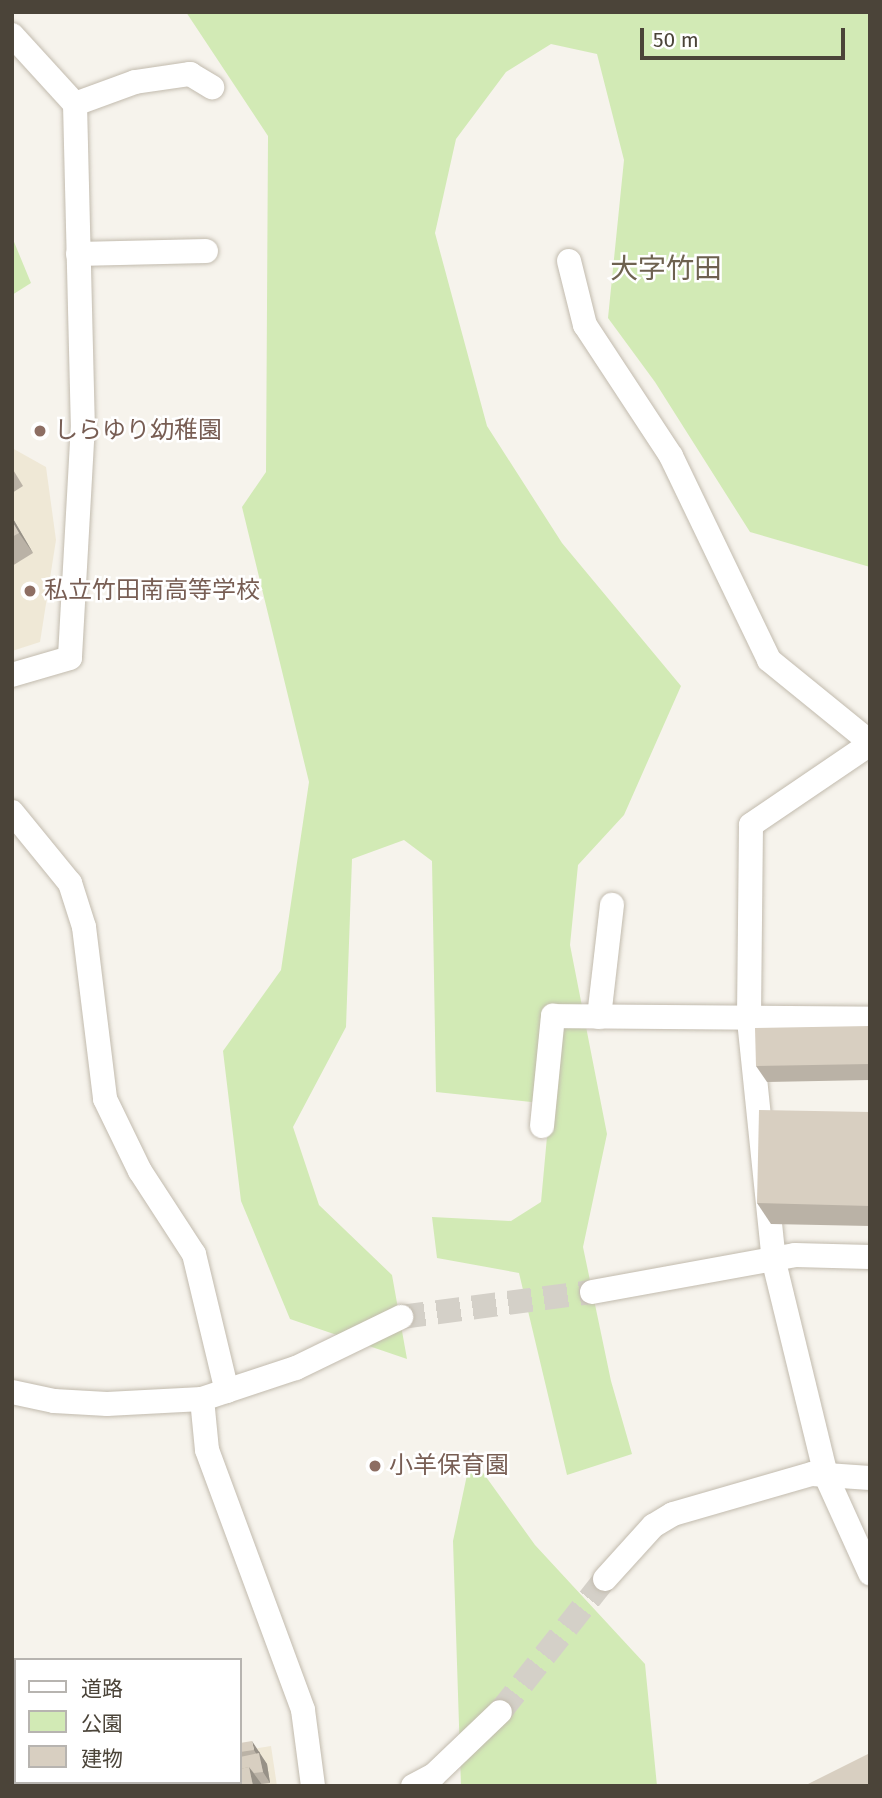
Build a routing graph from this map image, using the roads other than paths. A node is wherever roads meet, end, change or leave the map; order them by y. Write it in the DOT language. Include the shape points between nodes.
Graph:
graph roads {
  1 [pos="12,35"];
  2 [pos="212,87"];
  3 [pos="75,104"];
  4 [pos="206,251"];
  5 [pos="78,254"];
  6 [pos="569,261"];
  7 [pos="12,675"];
  8 [pos="870,743"];
  9 [pos="12,812"];
  10 [pos="612,905"];
  11 [pos="599,1017"];
  12 [pos="870,1019"];
  13 [pos="749,1020"];
  14 [pos="542,1126"];
  15 [pos="870,1257"];
  16 [pos="774,1262"];
  17 [pos="592,1292"];
  18 [pos="401,1317"];
  19 [pos="227,1391"];
  20 [pos="12,1392"];
  21 [pos="202,1399"];
  22 [pos="826,1476"];
  23 [pos="870,1478"];
  24 [pos="870,1573"];
  25 [pos="604,1579"];
  26 [pos="500,1712"];
  27 [pos="313,1786"];
  28 [pos="413,1786"];
  1 -- 3 [label="street"];
  2 -- 3 [label="street" via="190,74 135,82"];
  3 -- 5 [label="street"];
  4 -- 5 [label="street"];
  5 -- 7 [label="street" via="83,424 75,640 70,658"];
  6 -- 8 [label="street" via="585,325 671,456 769,660"];
  8 -- 13 [label="street" via="751,825"];
  9 -- 19 [label="street" via="70,883 84,927 105,1099 140,1171 194,1254"];
  10 -- 11 [label="street"];
  11 -- 13 [label="street"];
  11 -- 14 [label="street" via="553,1016"];
  12 -- 13 [label="street"];
  13 -- 16 [label="street"];
  15 -- 16 [label="street" via="795,1255"];
  16 -- 17 [label="street"];
  16 -- 22 [label="street"];
  18 -- 19 [label="street" via="296,1368"];
  19 -- 21 [label="street"];
  20 -- 21 [label="street" via="54,1402 107,1404"];
  21 -- 27 [label="street" via="207,1450 303,1710"];
  22 -- 23 [label="street"];
  22 -- 24 [label="street"];
  22 -- 25 [label="street" via="813,1474 760,1486 673,1514 653,1526"];
  26 -- 28 [label="street" via="434,1775"];
}
